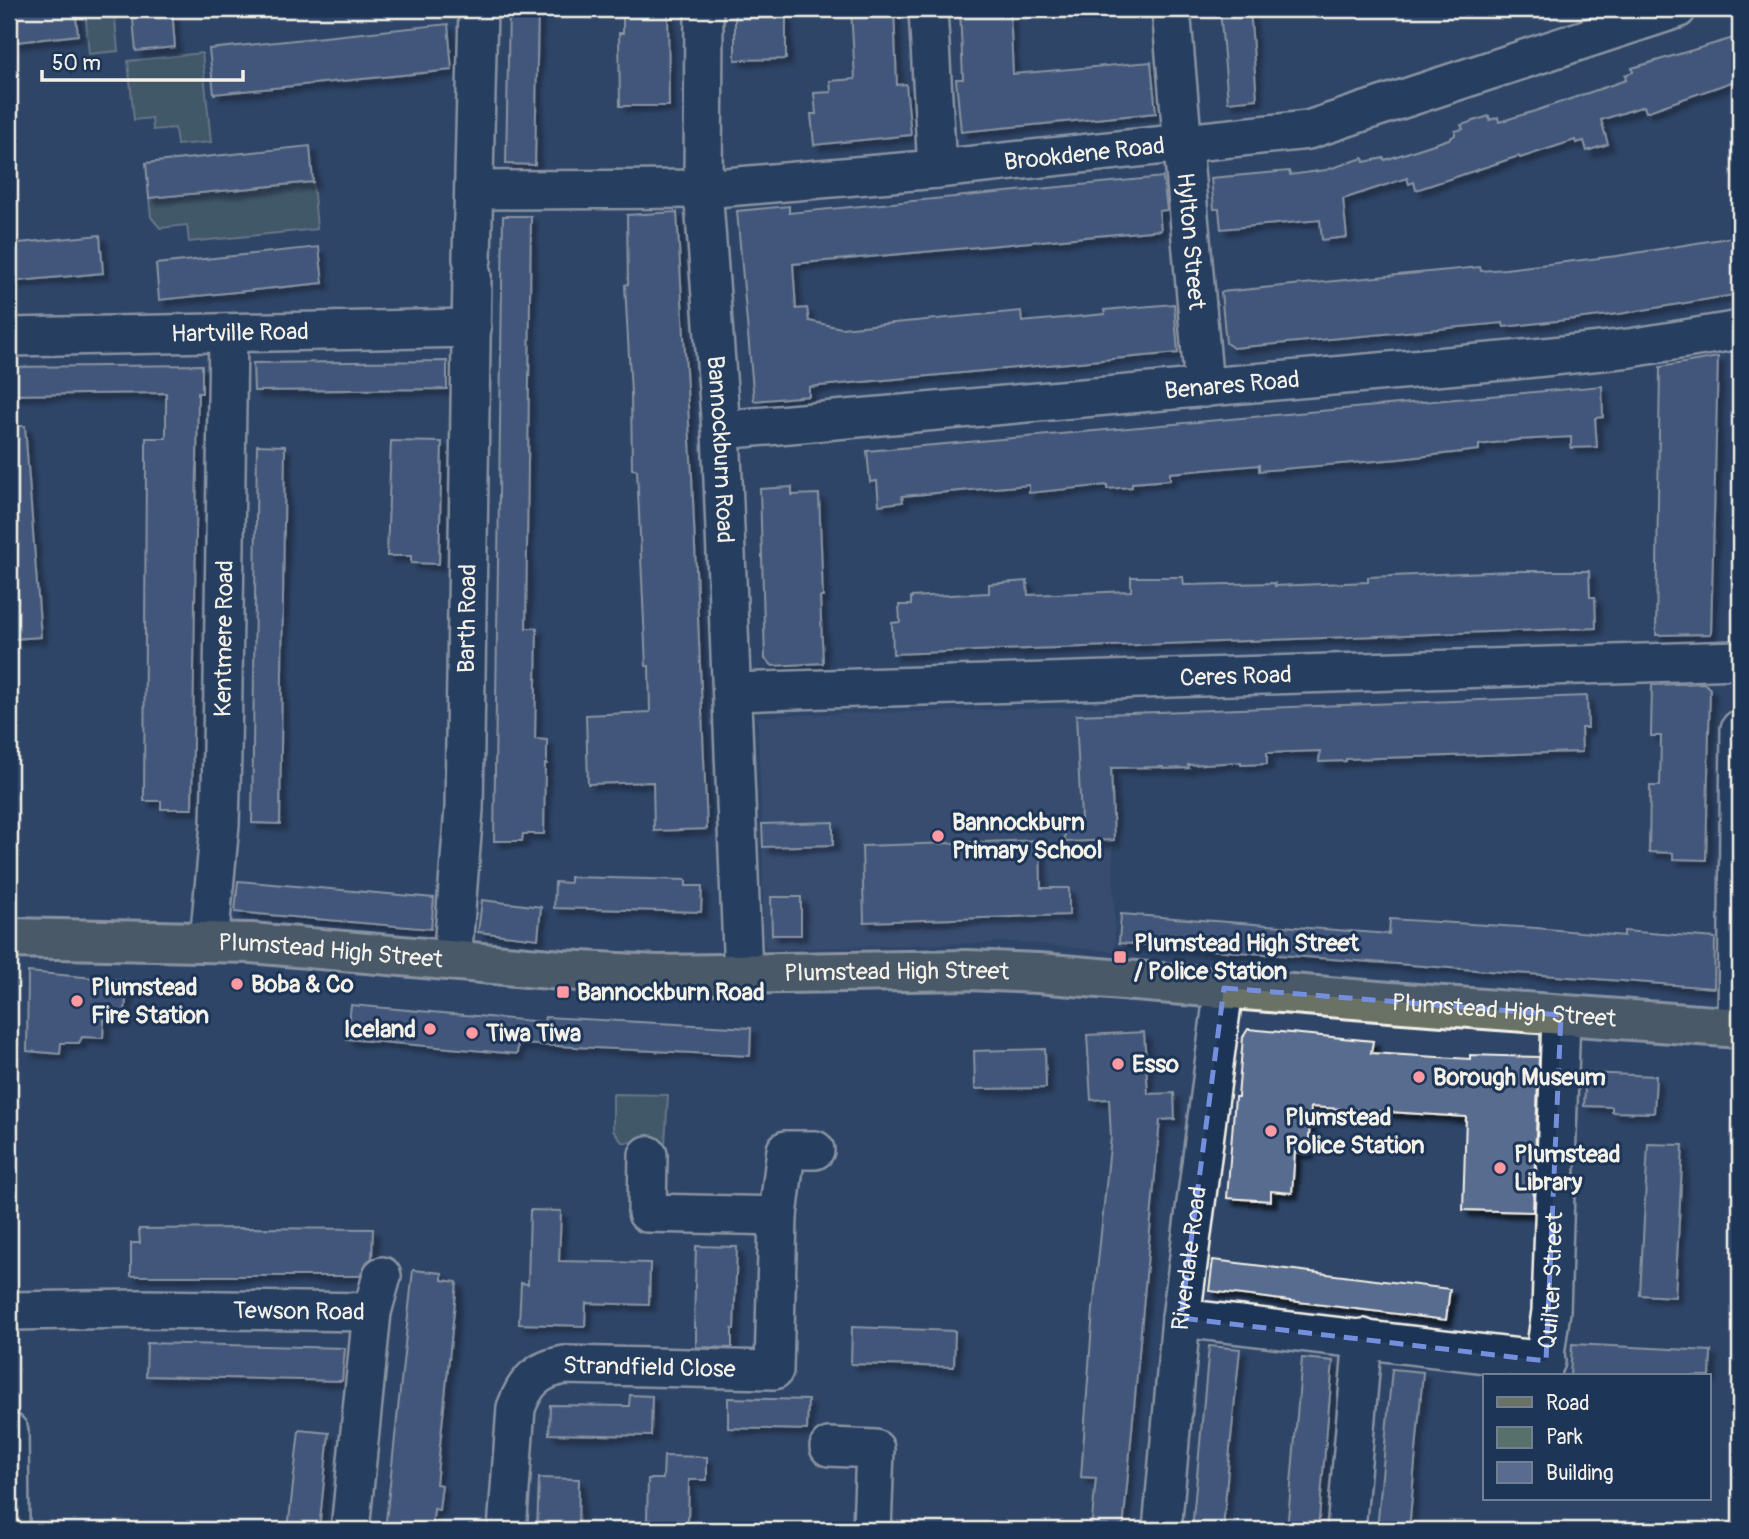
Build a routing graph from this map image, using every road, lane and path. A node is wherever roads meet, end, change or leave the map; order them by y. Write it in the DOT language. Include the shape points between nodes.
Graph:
graph roads {
  1 [pos="478,9"];
  2 [pos="704,9"];
  3 [pos="928,9"];
  4 [pos="1171,9"];
  5 [pos="1676,9"];
  6 [pos="1182,143"];
  7 [pos="937,169"];
  8 [pos="704,189"];
  9 [pos="474,190"];
  10 [pos="472,328"];
  11 [pos="1740,330"];
  12 [pos="228,334"];
  13 [pos="9,337"];
  14 [pos="1204,388"];
  15 [pos="721,430"];
  16 [pos="1740,660"];
  17 [pos="732,692"];
  18 [pos="1740,729"];
  19 [pos="9,938"];
  20 [pos="209,942"];
  21 [pos="452,961"];
  22 [pos="743,975"];
  23 [pos="1224,988"];
  24 [pos="1561,1015"];
  25 [pos="1739,1028"];
  26 [pos="816,1150"];
  27 [pos="648,1155"];
  28 [pos="778,1216"];
  29 [pos="382,1276"];
  30 [pos="9,1311"];
  31 [pos="372,1312"];
  32 [pos="1181,1318"];
  33 [pos="1363,1338"];
  34 [pos="1544,1368"];
  35 [pos="9,1432"];
  36 [pos="829,1447"];
  37 [pos="10,1530"];
  38 [pos="350,1530"];
  39 [pos="507,1530"];
  40 [pos="872,1530"];
  41 [pos="1162,1530"];
  42 [pos="1346,1530"];
  1 -- 9 [label="street, Barth Road"];
  2 -- 8 [label="street, Bannockburn Road"];
  3 -- 7 [label="street"];
  4 -- 6 [label="street, Hylton Street"];
  5 -- 6 [label="street, Brookdene Road" via="1308,130"];
  6 -- 7 [label="street, Brookdene Road"];
  6 -- 14 [label="street, Hylton Street"];
  7 -- 8 [label="street, Brookdene Road"];
  8 -- 9 [label="street, Brookdene Road"];
  8 -- 15 [label="street, Bannockburn Road"];
  9 -- 10 [label="street, Barth Road"];
  10 -- 12 [label="street, Hartville Road"];
  10 -- 21 [label="street, Barth Road" via="464,809"];
  11 -- 14 [label="street, Benares Road" via="1604,350"];
  12 -- 13 [label="street, Hartville Road"];
  12 -- 20 [label="street, Kentmere Road" via="220,824"];
  14 -- 15 [label="street, Benares Road"];
  15 -- 17 [label="street, Bannockburn Road"];
  16 -- 17 [label="street, Ceres Road"];
  17 -- 22 [label="street, Bannockburn Road"];
  18 -- 25 [label="street"];
  19 -- 20 [label="main road, Plumstead High Street"];
  20 -- 21 [label="main road, Plumstead High Street"];
  21 -- 22 [label="main road, Plumstead High Street" via="657,975"];
  22 -- 23 [label="main road, Plumstead High Street" via="968,970"];
  23 -- 24 [label="main road, Plumstead High Street"];
  23 -- 32 [label="street, Riverdale Road"];
  24 -- 25 [label="main road, Plumstead High Street"];
  24 -- 34 [label="street, Quilter Street" via="1551,1311"];
  26 -- 28 [label="street, Strandfield Close" via="786,1150"];
  27 -- 28 [label="street" via="632,1213"];
  28 -- 39 [label="street, Strandfield Close" via="774,1370 547,1368 531,1380 516,1408"];
  29 -- 31 [label="street"];
  30 -- 31 [label="street, Tewson Road"];
  31 -- 38 [label="street, Tewson Road"];
  32 -- 33 [label="street"];
  32 -- 41 [label="street, Riverdale Road"];
  33 -- 34 [label="street"];
  33 -- 42 [label="street"];
  35 -- 37 [label="street"];
  36 -- 40 [label="street" via="874,1449"];
}
